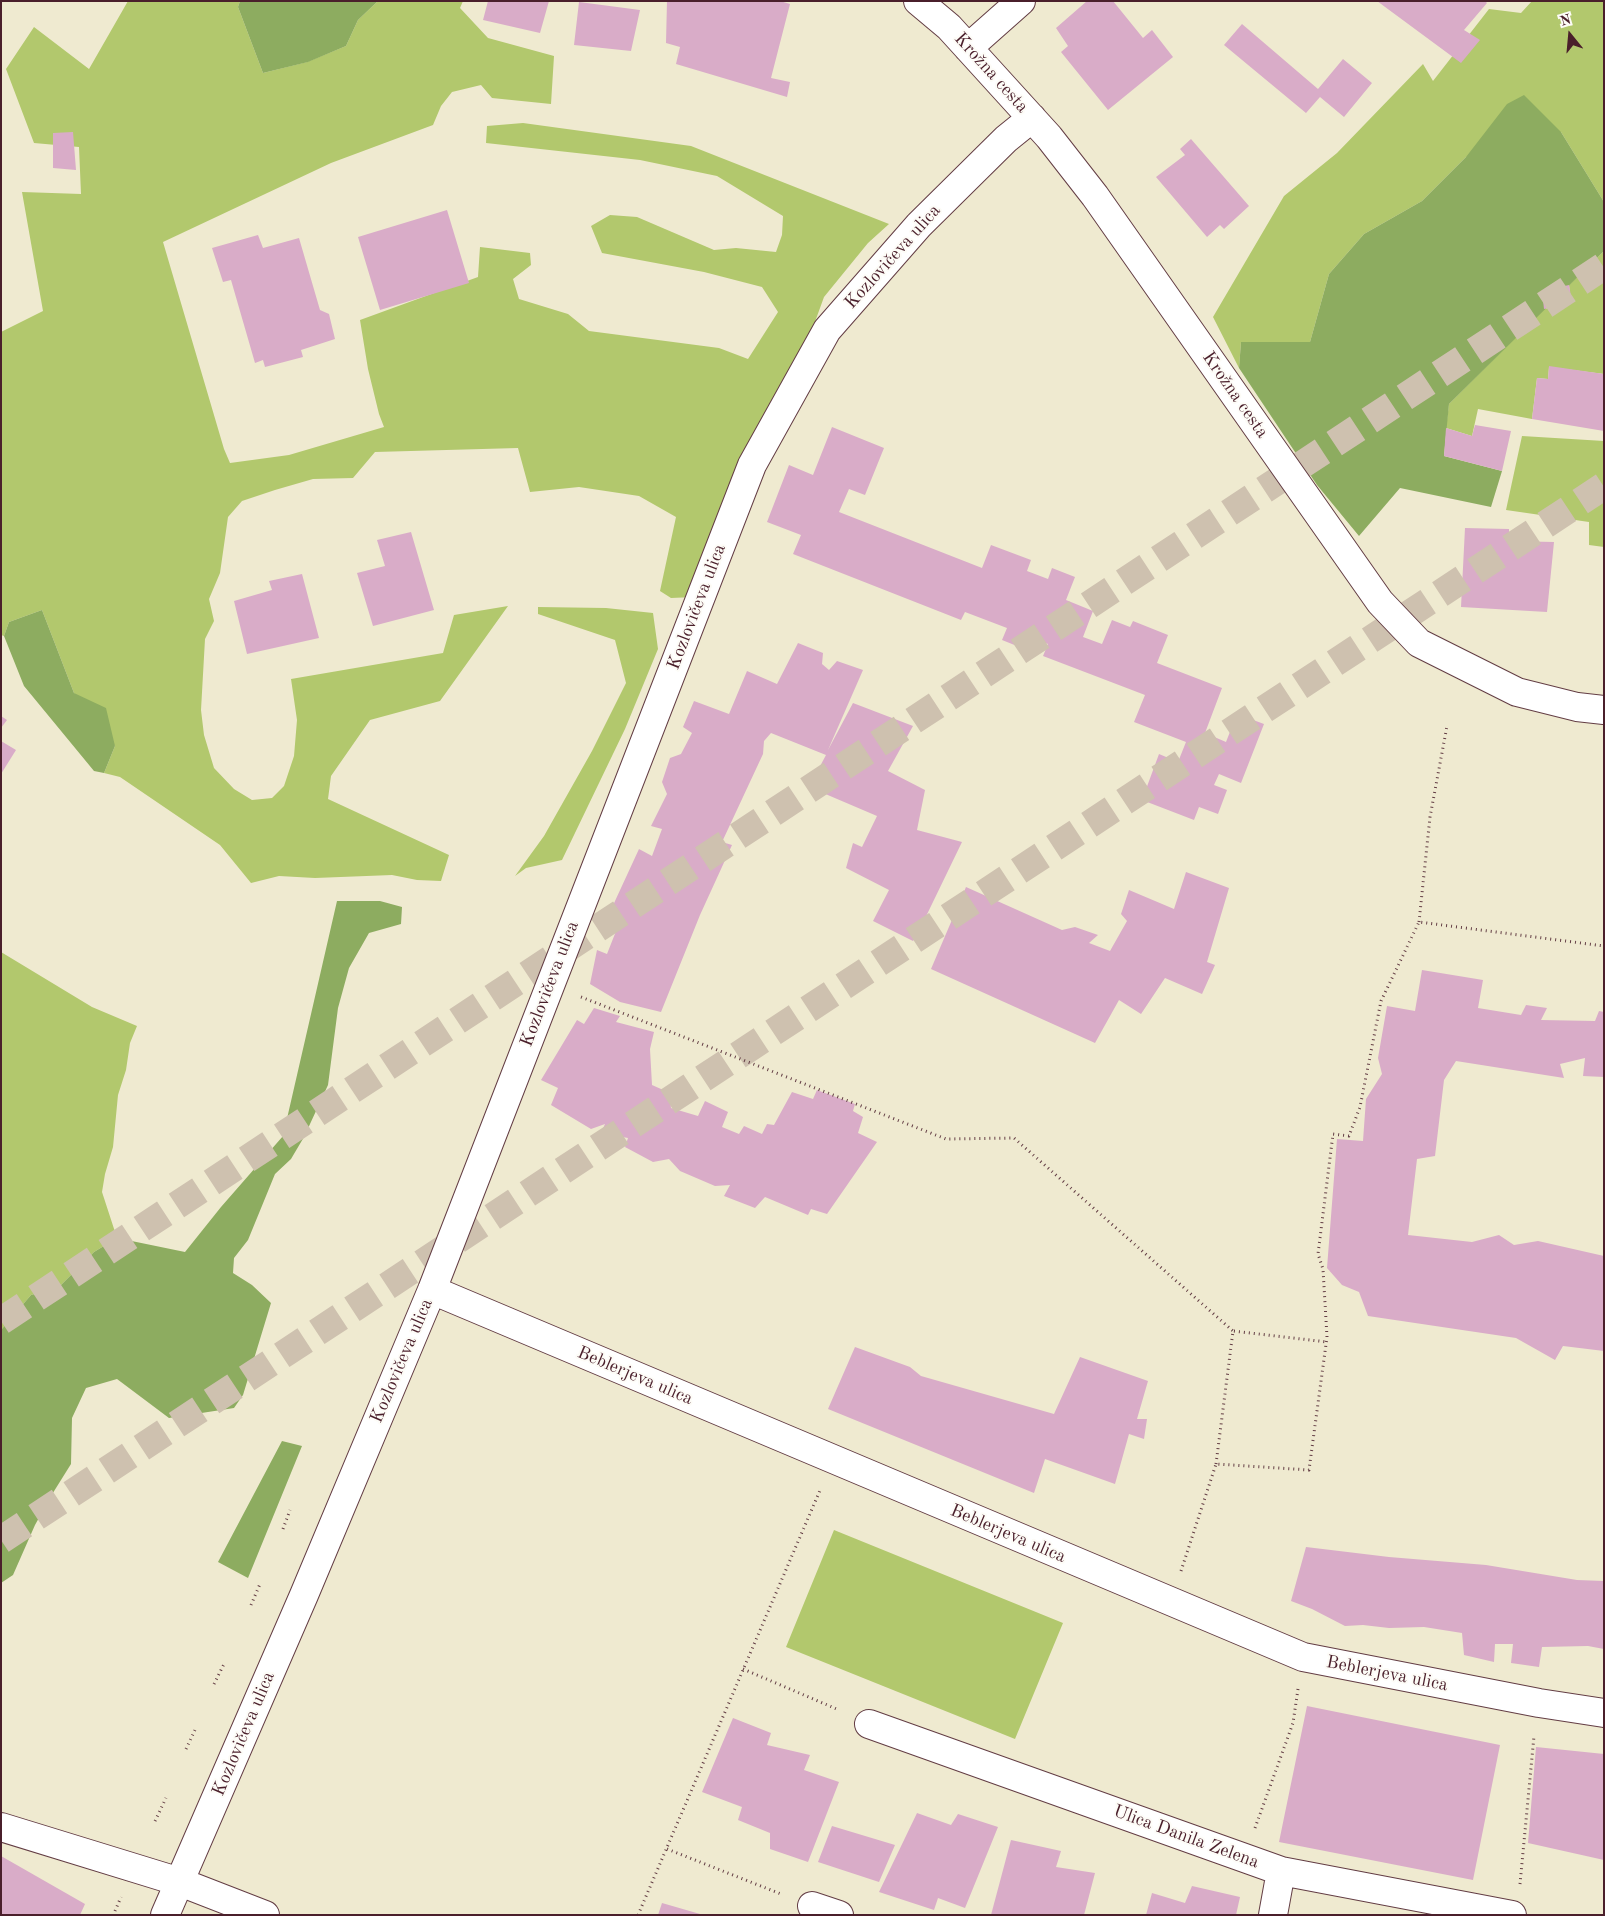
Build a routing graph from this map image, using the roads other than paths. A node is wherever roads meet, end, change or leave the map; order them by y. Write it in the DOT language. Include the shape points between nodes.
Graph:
graph roads {
  1 [pos="918,1"];
  2 [pos="1021,1"];
  3 [pos="968,48"];
  4 [pos="1032,118"];
  5 [pos="1604,710"];
  6 [pos="432,1290"];
  7 [pos="1604,1713"];
  8 [pos="869,1724"];
  9 [pos="1,1827"];
  10 [pos="1281,1871"];
  11 [pos="180,1882"];
  12 [pos="1516,1902"];
  13 [pos="812,1906"];
  14 [pos="165,1915"];
  15 [pos="265,1915"];
  16 [pos="839,1915"];
  17 [pos="1273,1915"];
  1 -- 3 [label="street, Krožna cesta"];
  2 -- 3 [label="street"];
  3 -- 4 [label="street, Krožna cesta"];
  4 -- 5 [label="street, Krožna cesta" via="1095,196 1380,602 1419,643 1516,692"];
  4 -- 6 [label="street, Kozlovičeva ulica" via="1006,139 900,245 827,330 752,465"];
  6 -- 7 [label="street, Beblerjeva ulica" via="1303,1657"];
  6 -- 11 [label="street, Kozlovičeva ulica"];
  8 -- 10 [label="street, Ulica Danila Zelena"];
  9 -- 11 [label="street"];
  10 -- 12 [label="street, Ulica Danila Zelena"];
  10 -- 17 [label="street"];
  11 -- 14 [label="street, Kozlovičeva ulica"];
  11 -- 15 [label="street"];
  13 -- 16 [label="street"];
}
